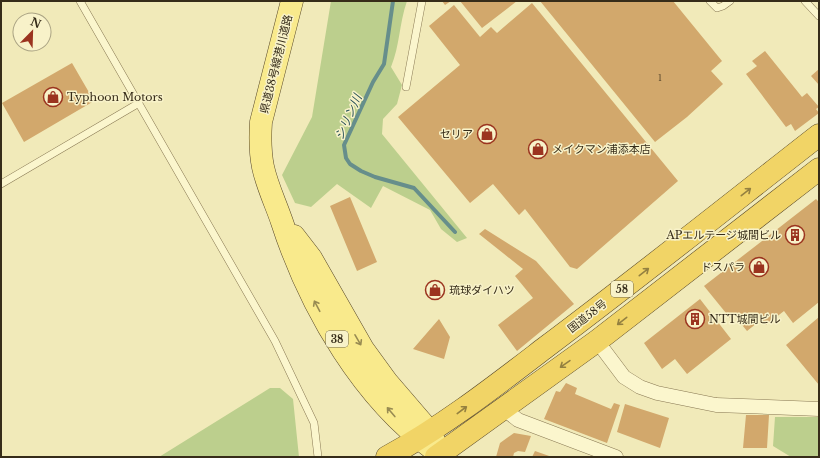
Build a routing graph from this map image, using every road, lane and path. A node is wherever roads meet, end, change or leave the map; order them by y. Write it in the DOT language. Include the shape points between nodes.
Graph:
graph roads {
  1 [pos="80,1"];
  2 [pos="292,1"];
  3 [pos="422,1"];
  4 [pos="710,1"];
  5 [pos="730,1"];
  6 [pos="805,1"];
  7 [pos="819,16"];
  8 [pos="406,87"];
  9 [pos="139,103"];
  10 [pos="819,135"];
  11 [pos="819,169"];
  12 [pos="1,184"];
  13 [pos="597,342"];
  14 [pos="503,408"];
  15 [pos="819,409"];
  16 [pos="424,436"];
  17 [pos="438,456"];
  18 [pos="318,457"];
  19 [pos="387,457"];
  20 [pos="616,457"];
  1 -- 9 [label="lane"];
  2 -- 16 [label="main road, 県道38号線港川道路 / 38" via="261,122 263,168 282,221 311,258 362,349"];
  3 -- 8 [label="lane"];
  4 -- 5 [label="lane" via="717,8"];
  6 -- 7 [label="lane"];
  9 -- 12 [label="lane"];
  9 -- 18 [label="lane" via="275,340 314,423"];
  16 -- 10 [label="highway, 国道58号 / 58, one-way" via="569,330"];
  11 -- 13 [label="highway, 58, one-way"];
  13 -- 14 [label="highway, 58, one-way"];
  13 -- 15 [label="street" via="624,377 652,391 716,405"];
  14 -- 17 [label="highway, 58"];
  14 -- 20 [label="street" via="518,420"];
  16 -- 17 [label="main road, 県道38号線港川道路 / 38"];
  16 -- 19 [label="highway, 国道58号 / 58"];
}
